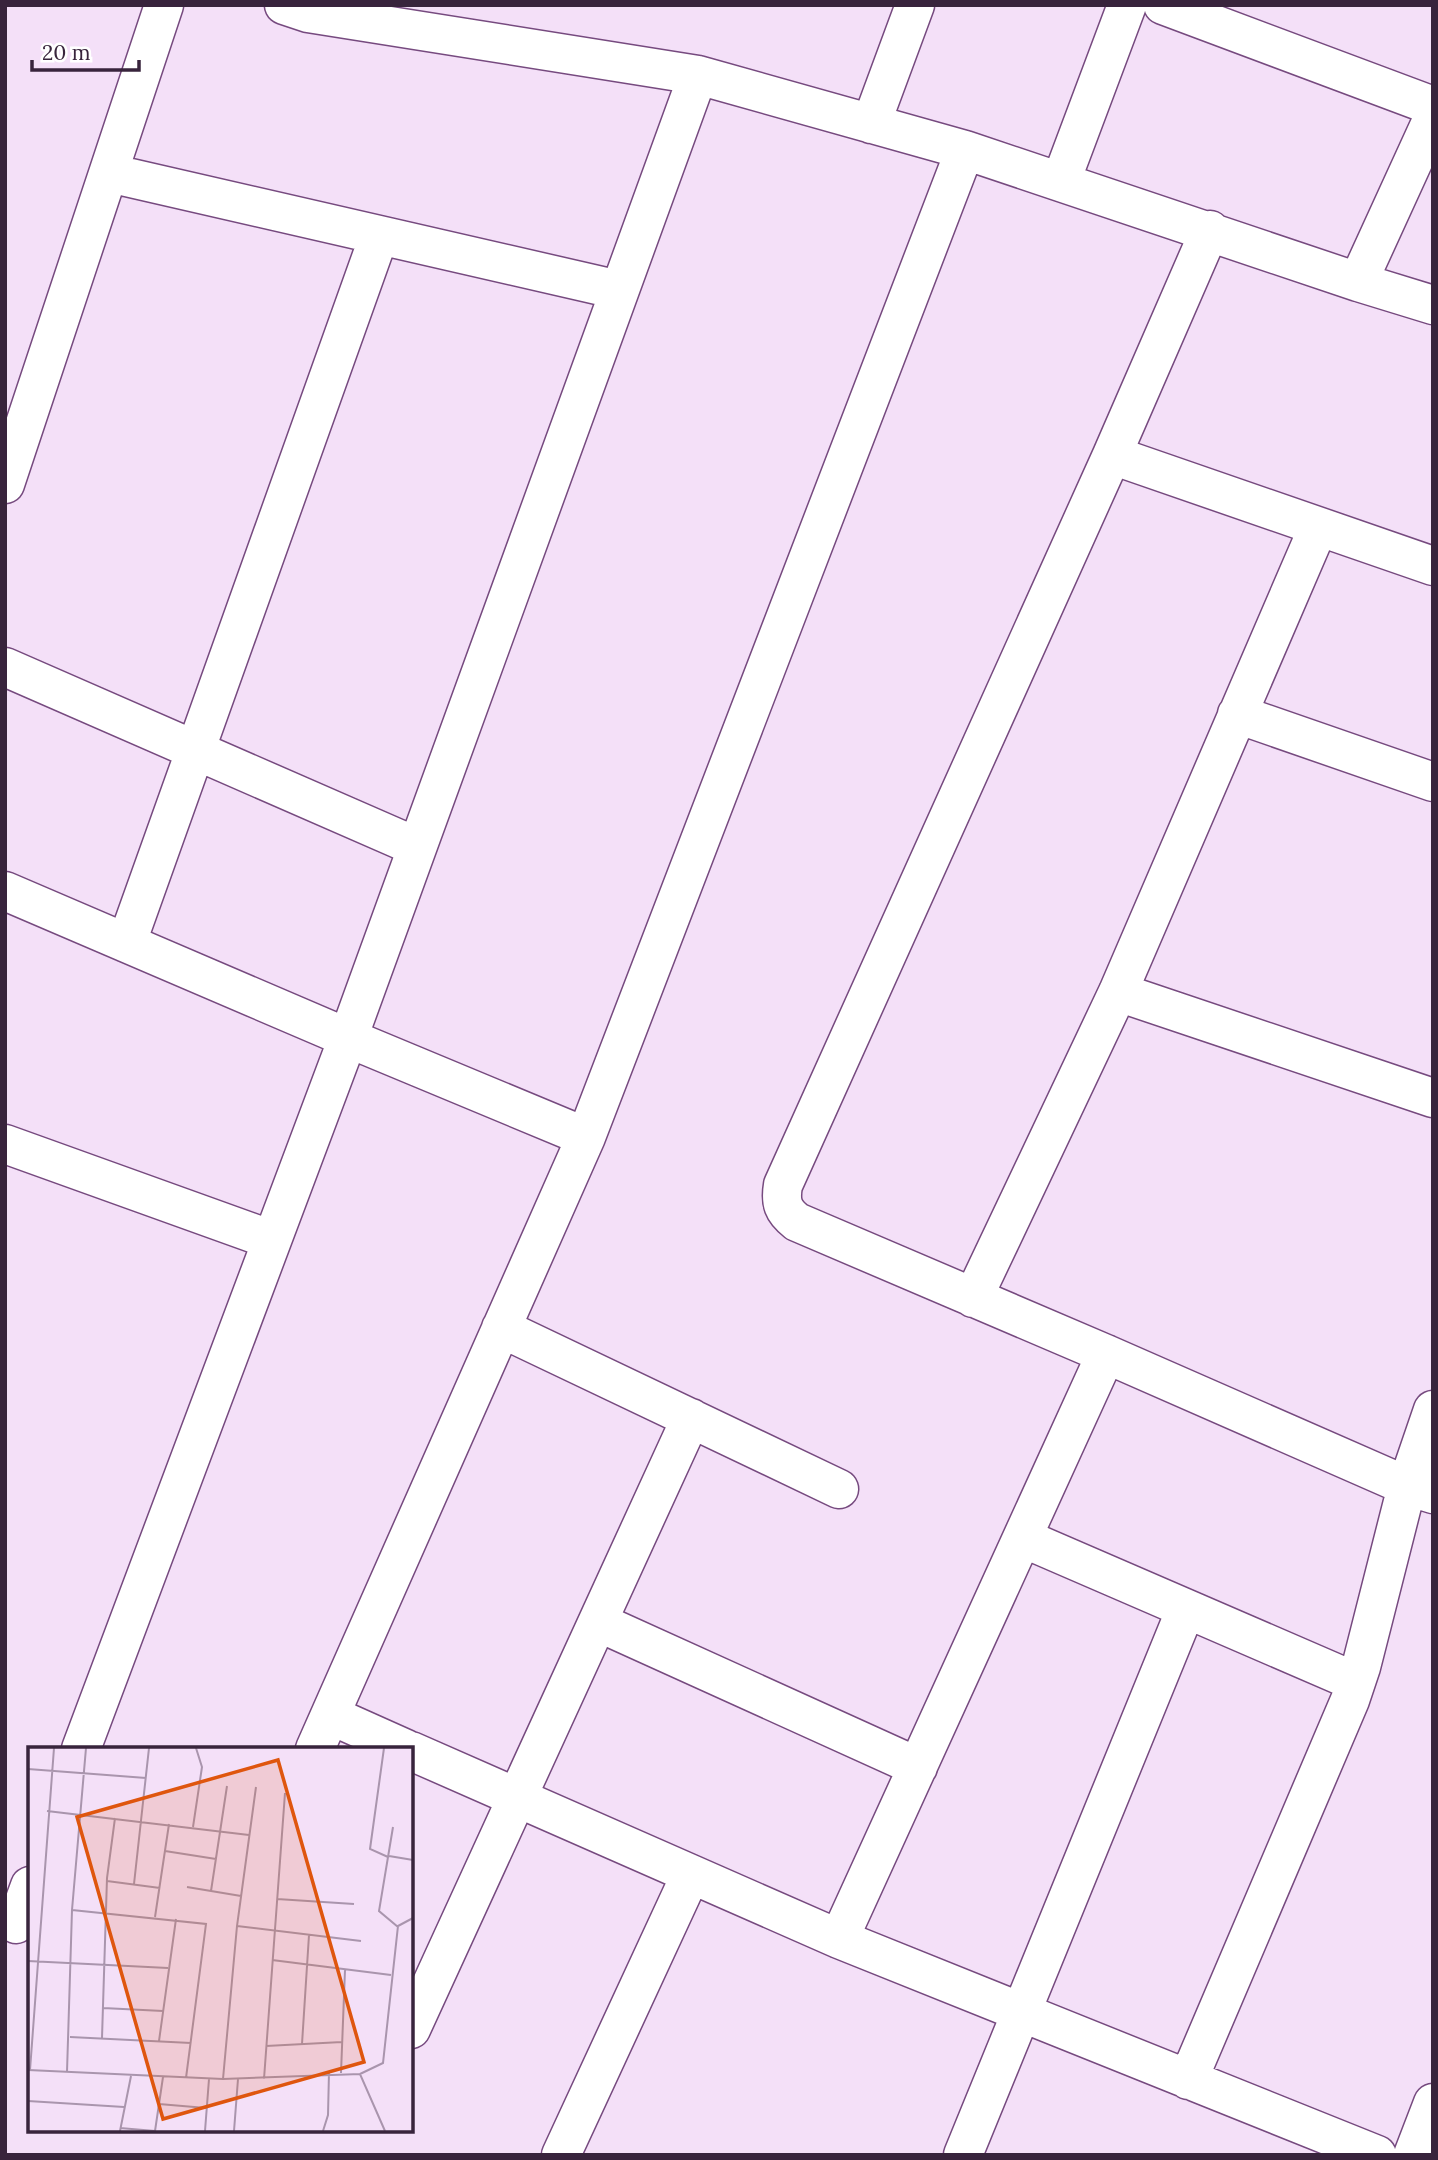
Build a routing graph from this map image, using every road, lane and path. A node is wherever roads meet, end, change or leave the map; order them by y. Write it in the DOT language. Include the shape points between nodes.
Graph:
graph roads {
  1 [pos="164,5"];
  2 [pos="285,5"];
  3 [pos="915,5"];
  4 [pos="1127,5"];
  5 [pos="1163,5"];
  6 [pos="698,75"];
  7 [pos="1433,106"];
  8 [pos="1433,118"];
  9 [pos="871,124"];
  10 [pos="965,150"];
  11 [pos="109,173"];
  12 [pos="1061,181"];
  13 [pos="1210,230"];
  14 [pos="379,236"];
  15 [pos="1358,282"];
  16 [pos="620,290"];
  17 [pos="1433,305"];
  18 [pos="1112,455"];
  19 [pos="5,484"];
  20 [pos="1318,528"];
  21 [pos="1433,566"];
  22 [pos="5,667"];
  23 [pos="1237,714"];
  24 [pos="195,752"];
  25 [pos="1433,782"];
  26 [pos="417,847"];
  27 [pos="5,891"];
  28 [pos="127,942"];
  29 [pos="1118,992"];
  30 [pos="348,1038"];
  31 [pos="1433,1098"];
  32 [pos="586,1137"];
  33 [pos="5,1144"];
  34 [pos="272,1240"];
  35 [pos="973,1298"];
  36 [pos="502,1328"];
  37 [pos="1106,1354"];
  38 [pos="1433,1410"];
  39 [pos="691,1418"];
  40 [pos="839,1489"];
  41 [pos="1420,1490"];
  42 [pos="1023,1538"];
  43 [pos="1186,1609"];
  44 [pos="598,1622"];
  45 [pos="1356,1682"];
  46 [pos="322,1732"];
  47 [pos="82,1747"];
  48 [pos="396,1747"];
  49 [pos="413,1752"];
  50 [pos="918,1767"];
  51 [pos="517,1798"];
  52 [pos="691,1874"];
  53 [pos="28,1891"];
  54 [pos="16,1924"];
  55 [pos="839,1939"];
  56 [pos="1021,2013"];
  57 [pos="413,2025"];
  58 [pos="1188,2080"];
  59 [pos="1433,2103"];
  60 [pos="561,2155"];
  61 [pos="963,2155"];
  62 [pos="1377,2155"];
  63 [pos="1413,2155"];
  1 -- 11 [label="street"];
  2 -- 6 [label="street" via="308,13"];
  3 -- 9 [label="street"];
  4 -- 12 [label="street"];
  5 -- 7 [label="street"];
  6 -- 9 [label="street"];
  6 -- 16 [label="street"];
  8 -- 15 [label="street"];
  9 -- 10 [label="street"];
  10 -- 12 [label="street"];
  10 -- 32 [label="street"];
  11 -- 14 [label="street"];
  11 -- 19 [label="street"];
  12 -- 13 [label="street"];
  13 -- 15 [label="street"];
  13 -- 18 [label="street"];
  14 -- 16 [label="street"];
  14 -- 24 [label="street"];
  15 -- 17 [label="street"];
  16 -- 26 [label="street"];
  18 -- 20 [label="street"];
  18 -- 35 [label="street" via="780,1199 785,1213 797,1222"];
  20 -- 21 [label="street"];
  20 -- 23 [label="street"];
  22 -- 24 [label="street"];
  23 -- 25 [label="street"];
  23 -- 29 [label="street"];
  24 -- 26 [label="street"];
  24 -- 28 [label="street"];
  26 -- 30 [label="street"];
  27 -- 28 [label="street"];
  28 -- 30 [label="street"];
  29 -- 31 [label="street"];
  29 -- 35 [label="street"];
  30 -- 32 [label="street"];
  30 -- 34 [label="street"];
  32 -- 36 [label="street"];
  33 -- 34 [label="street"];
  34 -- 47 [label="street"];
  35 -- 37 [label="street"];
  36 -- 39 [label="street"];
  36 -- 46 [label="street"];
  37 -- 41 [label="street"];
  37 -- 42 [label="street"];
  38 -- 41 [label="street"];
  39 -- 40 [label="street"];
  39 -- 44 [label="street"];
  41 -- 45 [label="street"];
  42 -- 43 [label="street"];
  42 -- 50 [label="street"];
  43 -- 45 [label="street"];
  43 -- 56 [label="street"];
  44 -- 50 [label="street"];
  44 -- 51 [label="street"];
  45 -- 58 [label="street"];
  46 -- 48 [label="street"];
  49 -- 51 [label="street"];
  50 -- 55 [label="street"];
  51 -- 52 [label="street"];
  51 -- 57 [label="street"];
  52 -- 55 [label="street"];
  52 -- 60 [label="street"];
  53 -- 54 [label="street"];
  55 -- 56 [label="street"];
  56 -- 58 [label="street"];
  56 -- 61 [label="street"];
  58 -- 62 [label="street"];
  59 -- 63 [label="street"];
}
